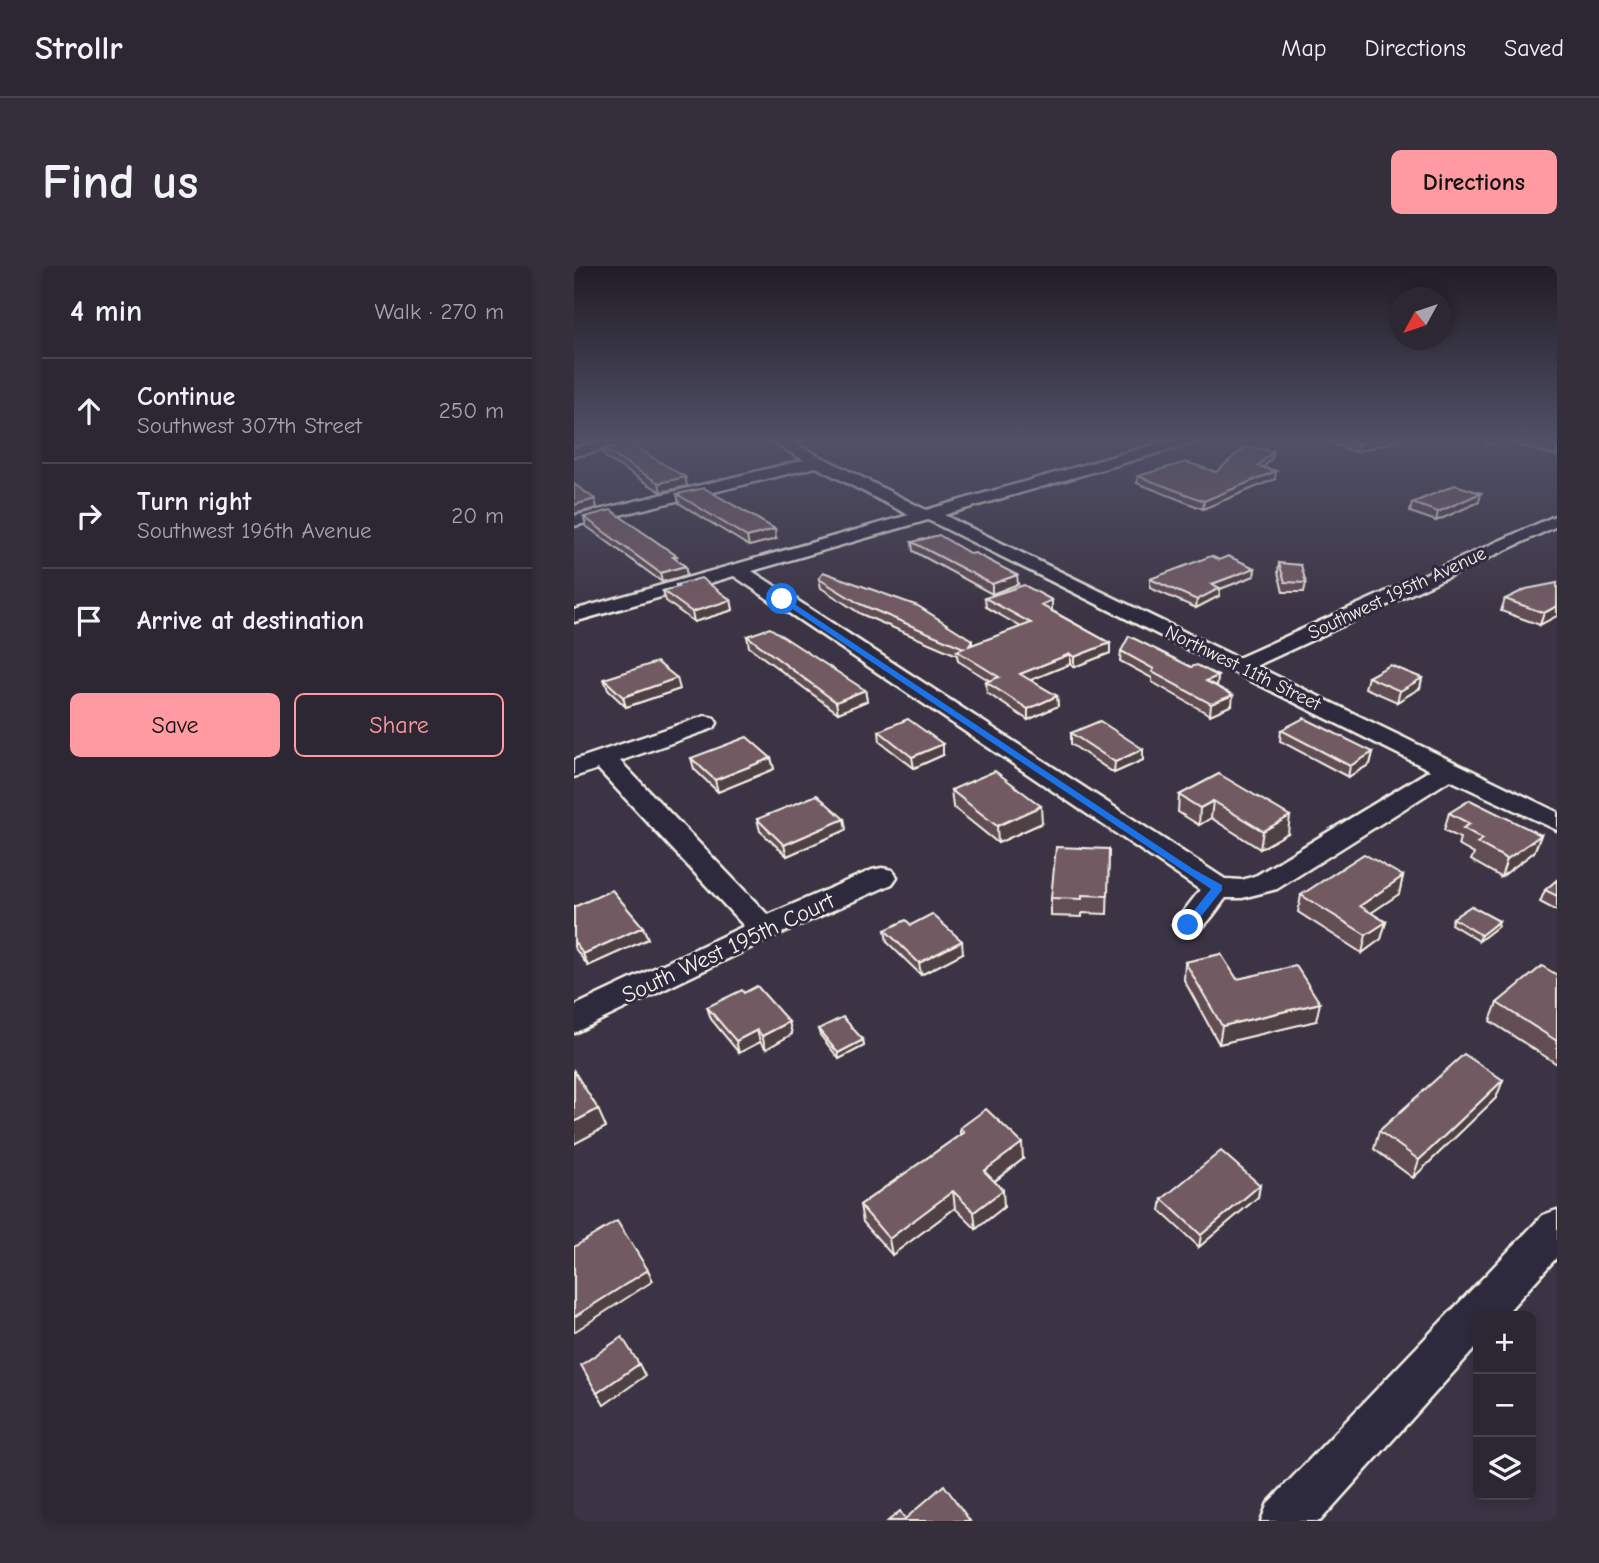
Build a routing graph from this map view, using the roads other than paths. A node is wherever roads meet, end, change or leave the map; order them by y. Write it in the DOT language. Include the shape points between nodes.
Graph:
graph roads {
  1 [pos="670,498"];
  2 [pos="889,498"];
  3 [pos="990,498"];
  4 [pos="927,516"];
  5 [pos="1557,520"];
  6 [pos="574,521"];
  7 [pos="736,569"];
  8 [pos="574,616"];
  9 [pos="1237,666"];
  10 [pos="705,723"];
  11 [pos="603,759"];
  12 [pos="574,769"];
  13 [pos="1449,769"];
  14 [pos="1557,822"];
  15 [pos="882,877"];
  16 [pos="1218,888"];
  17 [pos="1188,925"];
  18 [pos="764,929"];
  19 [pos="574,1021"];
  20 [pos="1557,1228"];
  21 [pos="1286,1521"];
  1 -- 6 [label="street"];
  2 -- 4 [label="street, Northwest 11th Street"];
  3 -- 4 [label="street"];
  4 -- 7 [label="street"];
  4 -- 9 [label="street, Northwest 11th Street"];
  5 -- 9 [label="street, Southwest 195th Avenue"];
  7 -- 8 [label="street"];
  7 -- 16 [label="street"];
  9 -- 13 [label="street, Northwest 11th Street"];
  10 -- 11 [label="street"];
  11 -- 12 [label="street"];
  11 -- 18 [label="street"];
  13 -- 14 [label="street, Northwest 11th Street"];
  13 -- 16 [label="street" via="1267,882 1242,890"];
  15 -- 18 [label="street, South West 195th Court"];
  16 -- 17 [label="street"];
  18 -- 19 [label="street, South West 195th Court"];
  20 -- 21 [label="street"];
}
